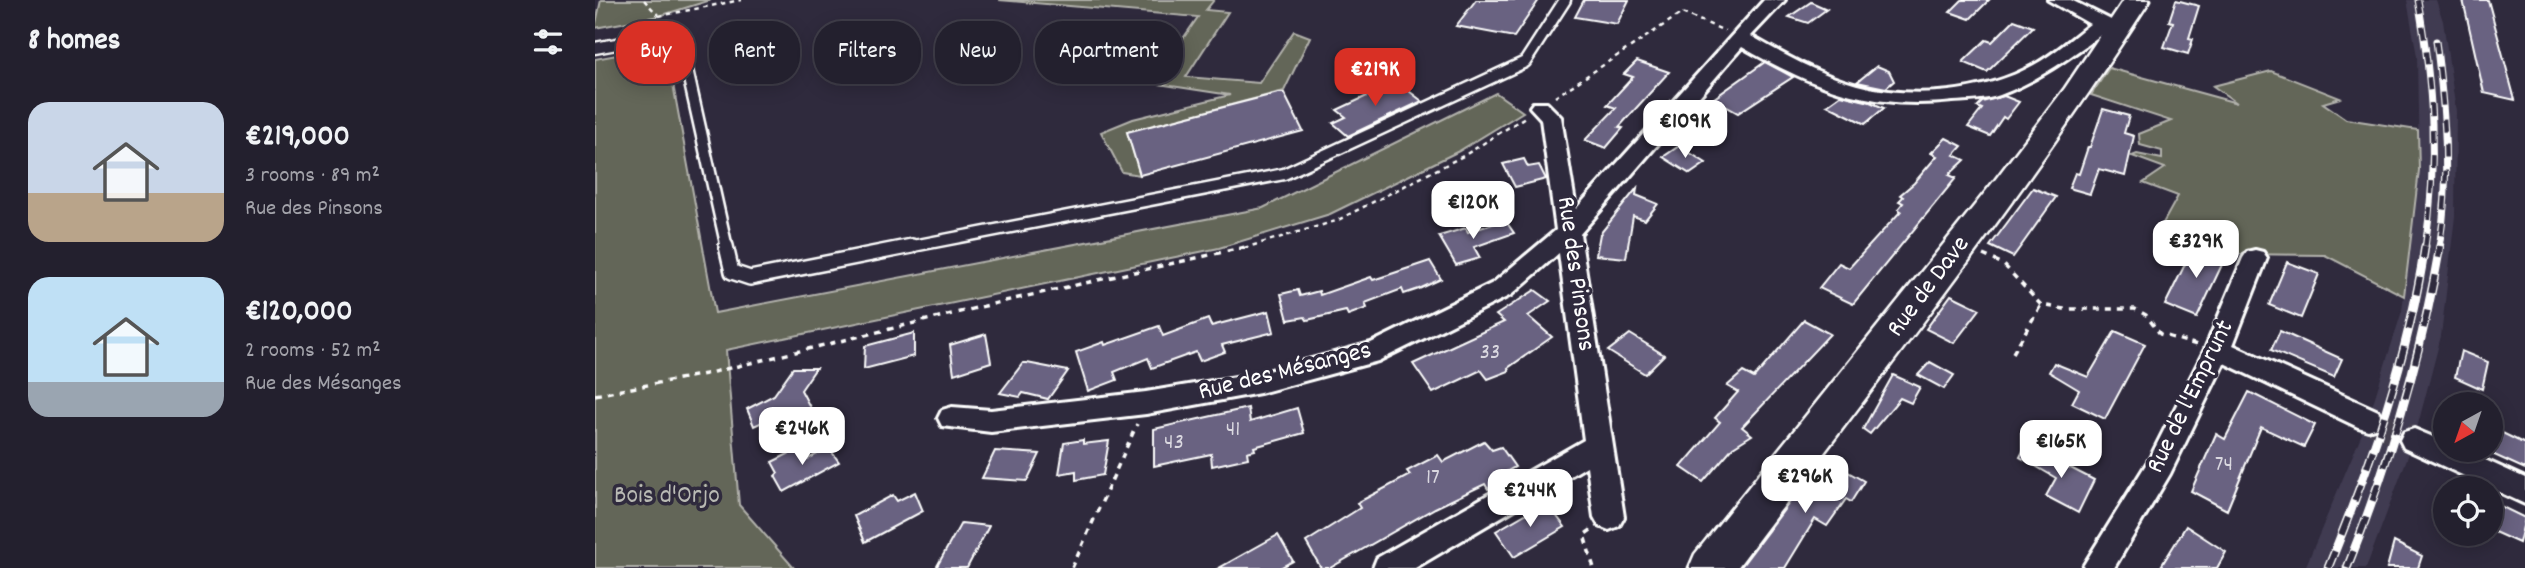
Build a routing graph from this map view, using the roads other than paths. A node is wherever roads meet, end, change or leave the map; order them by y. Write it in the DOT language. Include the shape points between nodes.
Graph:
graph roads {
  1 [pos="1565,0"];
  2 [pos="1776,0"];
  3 [pos="2057,0"];
  4 [pos="2137,0"];
  5 [pos="2110,27"];
  6 [pos="1740,37"];
  7 [pos="595,48"];
  8 [pos="1540,107"];
  9 [pos="1569,232"];
  10 [pos="2256,258"];
  11 [pos="2218,349"];
  12 [pos="952,418"];
  13 [pos="2368,419"];
  14 [pos="2414,440"];
  15 [pos="1599,445"];
  16 [pos="2525,492"];
  17 [pos="1609,517"];
  18 [pos="1388,568"];
  19 [pos="1711,568"];
  20 [pos="2097,568"];
  1 -- 7 [label="lane" via="1525,62 1284,174 750,278 732,272 681,43 664,36"];
  2 -- 6 [label="street, Rue des Mésanges"];
  3 -- 5 [label="street"];
  4 -- 5 [label="main road, Rue de Dave"];
  5 -- 6 [label="street" via="2041,69 1992,91 1915,99 1854,91 1788,65"];
  5 -- 19 [label="main road, Rue de Dave" via="2075,93"];
  6 -- 9 [label="street, Rue des Mésanges"];
  8 -- 9 [label="street, Rue des Pinsons" via="1551,117"];
  9 -- 12 [label="street, Rue des Mésanges" via="1501,289 1378,351 1260,383 1146,403 991,421"];
  9 -- 15 [label="street, Rue des Pinsons"];
  10 -- 11 [label="street, Rue de l'Emprunt"];
  11 -- 13 [label="street"];
  11 -- 20 [label="street, Rue de l'Emprunt" via="2160,466"];
  14 -- 16 [label="street"];
  15 -- 17 [label="street, Rue des Pinsons"];
  15 -- 18 [label="street"];
}
